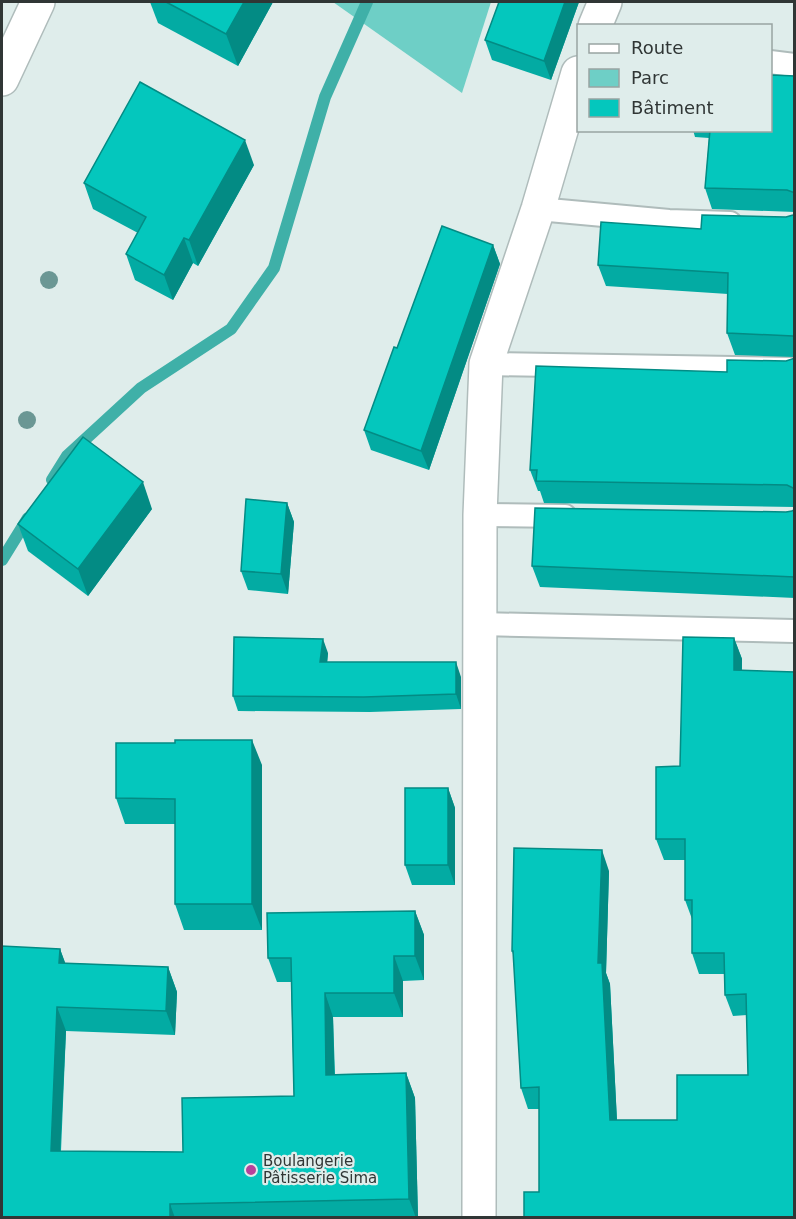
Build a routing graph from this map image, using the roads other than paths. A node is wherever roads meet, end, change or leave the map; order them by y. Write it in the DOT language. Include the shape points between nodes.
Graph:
graph roads {
  1 [pos="38,2"];
  2 [pos="605,2"];
  3 [pos="596,24"];
  4 [pos="772,62"];
  5 [pos="795,65"];
  6 [pos="2,79"];
  7 [pos="577,80"];
  8 [pos="538,209"];
  9 [pos="749,224"];
  10 [pos="486,364"];
  11 [pos="795,369"];
  12 [pos="480,515"];
  13 [pos="585,516"];
  14 [pos="480,624"];
  15 [pos="795,631"];
  16 [pos="479,1218"];
  1 -- 6 [label="street"];
  2 -- 3 [label="street"];
  4 -- 5 [label="lane"];
  7 -- 8 [label="street"];
  8 -- 9 [label="lane"];
  8 -- 10 [label="street"];
  10 -- 11 [label="lane"];
  10 -- 12 [label="street"];
  12 -- 13 [label="lane"];
  12 -- 14 [label="street"];
  14 -- 15 [label="lane"];
  14 -- 16 [label="street"];
}
